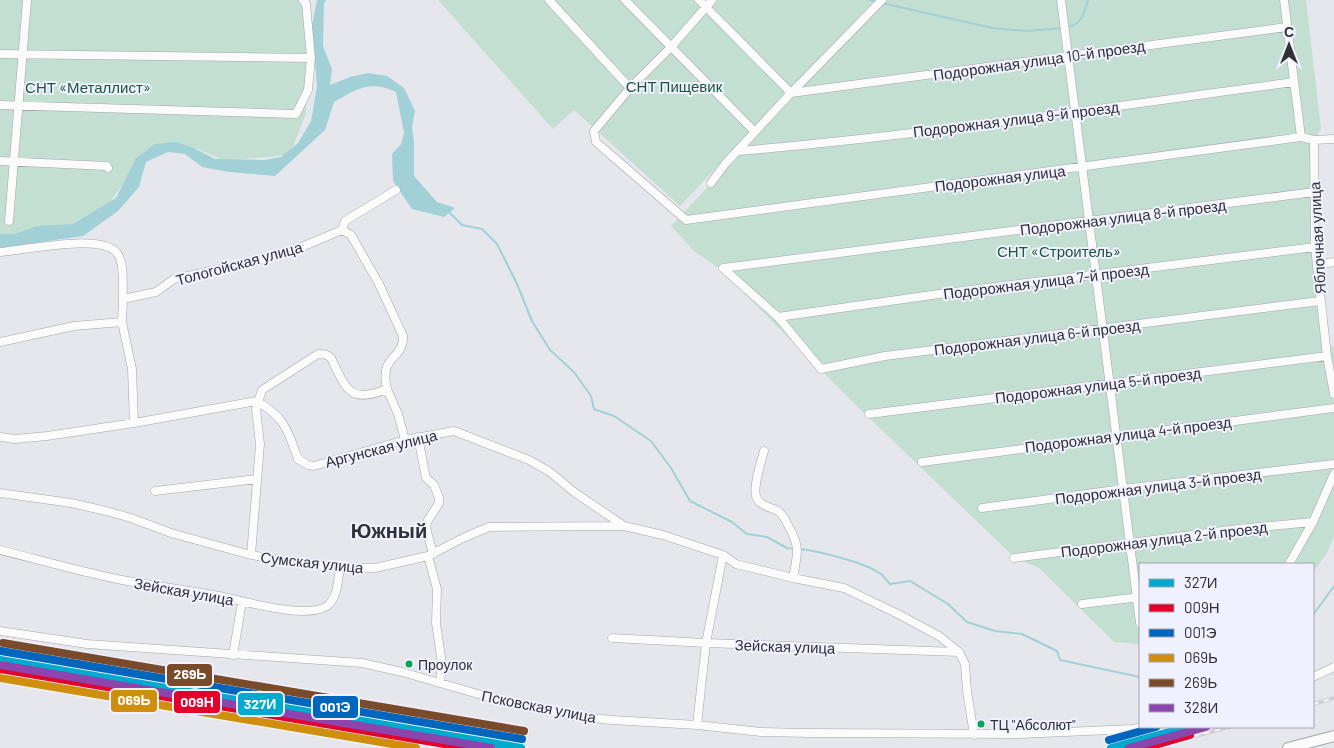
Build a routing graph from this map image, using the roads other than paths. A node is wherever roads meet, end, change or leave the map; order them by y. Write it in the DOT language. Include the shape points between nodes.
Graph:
graph roads {
  1 [pos="27,0"];
  2 [pos="303,0"];
  3 [pos="549,0"];
  4 [pos="626,0"];
  5 [pos="699,0"];
  6 [pos="712,0"];
  7 [pos="882,0"];
  8 [pos="1061,0"];
  9 [pos="1284,0"];
  10 [pos="706,8"];
  11 [pos="1287,27"];
  12 [pos="671,47"];
  13 [pos="0,54"];
  14 [pos="22,54"];
  15 [pos="1069,56"];
  16 [pos="311,58"];
  17 [pos="1294,82"];
  18 [pos="630,88"];
  19 [pos="791,93"];
  20 [pos="0,105"];
  21 [pos="17,105"];
  22 [pos="1076,112"];
  23 [pos="755,132"];
  24 [pos="1301,136"];
  25 [pos="1334,139"];
  26 [pos="1314,140"];
  27 [pos="738,151"];
  28 [pos="0,161"];
  29 [pos="14,161"];
  30 [pos="1082,167"];
  31 [pos="108,168"];
  32 [pos="711,183"];
  33 [pos="396,190"];
  34 [pos="1314,192"];
  35 [pos="9,221"];
  36 [pos="1088,222"];
  37 [pos="342,230"];
  38 [pos="1315,247"];
  39 [pos="0,252"];
  40 [pos="1334,262"];
  41 [pos="1317,266"];
  42 [pos="1096,275"];
  43 [pos="123,299"];
  44 [pos="1320,301"];
  45 [pos="778,317"];
  46 [pos="122,322"];
  47 [pos="1104,329"];
  48 [pos="0,342"];
  49 [pos="1326,356"];
  50 [pos="1109,383"];
  51 [pos="387,389"];
  52 [pos="1334,394"];
  53 [pos="257,401"];
  54 [pos="1334,408"];
  55 [pos="869,414"];
  56 [pos="134,423"];
  57 [pos="1116,436"];
  58 [pos="0,437"];
  59 [pos="418,437"];
  60 [pos="405,440"];
  61 [pos="764,451"];
  62 [pos="922,462"];
  63 [pos="1334,464"];
  64 [pos="1334,474"];
  65 [pos="257,479"];
  66 [pos="1123,489"];
  67 [pos="155,490"];
  68 [pos="0,494"];
  69 [pos="982,508"];
  70 [pos="1313,522"];
  71 [pos="624,526"];
  72 [pos="1130,544"];
  73 [pos="0,550"];
  74 [pos="251,555"];
  75 [pos="430,555"];
  76 [pos="723,555"];
  77 [pos="1014,558"];
  78 [pos="1290,563"];
  79 [pos="340,567"];
  80 [pos="793,578"];
  81 [pos="1138,597"];
  82 [pos="242,602"];
  83 [pos="1082,604"];
  84 [pos="1139,610"];
  85 [pos="0,631"];
  86 [pos="612,638"];
  87 [pos="706,643"];
  88 [pos="959,652"];
  89 [pos="233,655"];
  90 [pos="1334,667"];
  91 [pos="1314,677"];
  92 [pos="440,683"];
  93 [pos="697,725"];
  94 [pos="1139,728"];
  95 [pos="974,734"];
  96 [pos="1334,736"];
  97 [pos="1288,748"];
  1 -- 14 [label="street"];
  2 -- 16 [label="street"];
  3 -- 18 [label="street"];
  4 -- 12 [label="street"];
  5 -- 10 [label="street"];
  6 -- 10 [label="street"];
  7 -- 19 [label="street"];
  8 -- 15 [label="street"];
  9 -- 11 [label="street"];
  10 -- 12 [label="street"];
  10 -- 19 [label="street"];
  11 -- 15 [label="street, Подорожная улица 10-й проезд"];
  11 -- 17 [label="street"];
  12 -- 18 [label="street"];
  12 -- 23 [label="street"];
  13 -- 14 [label="street"];
  14 -- 16 [label="street"];
  14 -- 21 [label="street"];
  15 -- 19 [label="street, Подорожная улица 10-й проезд"];
  15 -- 22 [label="street"];
  16 -- 21 [label="street" via="308,90 296,114"];
  17 -- 22 [label="street, Подорожная улица 9-й проезд"];
  17 -- 24 [label="street"];
  18 -- 30 [label="street, Подорожная улица" via="594,131 596,142 686,220"];
  19 -- 23 [label="street"];
  20 -- 21 [label="street"];
  21 -- 29 [label="street"];
  22 -- 27 [label="street, Подорожная улица 9-й проезд"];
  22 -- 30 [label="street"];
  23 -- 27 [label="street"];
  24 -- 26 [label="street, Подорожная улица"];
  24 -- 30 [label="street, Подорожная улица"];
  25 -- 26 [label="street, Подорожная улица"];
  26 -- 34 [label="street, Яблочная улица"];
  27 -- 32 [label="street"];
  28 -- 29 [label="street"];
  29 -- 31 [label="street"];
  29 -- 35 [label="street"];
  30 -- 36 [label="street"];
  33 -- 37 [label="street, Тологойская улица" via="345,221"];
  34 -- 36 [label="street, Подорожная улица 8-й проезд"];
  34 -- 38 [label="street, Яблочная улица"];
  36 -- 42 [label="street"];
  36 -- 45 [label="street, Подорожная улица 8-й проезд" via="723,268"];
  37 -- 43 [label="street, Тологойская улица" via="267,258 174,279 156,292"];
  37 -- 51 [label="street" via="351,234 403,336 402,349 389,361 385,370"];
  38 -- 41 [label="street, Яблочная улица"];
  38 -- 42 [label="street, Подорожная улица 7-й проезд"];
  39 -- 43 [label="street" via="62,244 94,243 111,248 121,261"];
  40 -- 41 [label="street"];
  41 -- 44 [label="street, Яблочная улица"];
  42 -- 45 [label="street, Подорожная улица 7-й проезд"];
  42 -- 47 [label="street"];
  43 -- 46 [label="street"];
  44 -- 47 [label="street, Подорожная улица 6-й проезд"];
  44 -- 49 [label="street, Яблочная улица"];
  45 -- 47 [label="street, Подорожная улица 6-й проезд" via="821,369 885,356"];
  46 -- 48 [label="street" via="74,326"];
  46 -- 56 [label="street" via="132,369"];
  47 -- 50 [label="street"];
  49 -- 50 [label="street, Подорожная улица 5-й проезд"];
  49 -- 52 [label="street, Яблочная улица"];
  50 -- 55 [label="street, Подорожная улица 5-й проезд"];
  50 -- 57 [label="street"];
  51 -- 53 [label="street" via="356,396 350,392 328,355 318,354 262,390"];
  51 -- 60 [label="street"];
  53 -- 56 [label="street"];
  53 -- 60 [label="street, Аргунская улица" via="272,411 287,428 298,459 308,465"];
  53 -- 65 [label="street" via="260,444"];
  54 -- 57 [label="street, Подорожная улица 4-й проезд"];
  56 -- 58 [label="street" via="47,436"];
  57 -- 62 [label="street, Подорожная улица 4-й проезд"];
  57 -- 66 [label="street"];
  59 -- 60 [label="street, Аргунская улица"];
  59 -- 71 [label="street, Аргунская улица" via="454,431 529,460"];
  59 -- 75 [label="street" via="426,478 434,485 439,498 426,528"];
  61 -- 80 [label="street" via="756,496 760,503 783,516 796,541 798,555"];
  63 -- 66 [label="street, Подорожная улица 3-й проезд"];
  64 -- 70 [label="street"];
  65 -- 67 [label="street"];
  65 -- 74 [label="street"];
  66 -- 69 [label="street, Подорожная улица 3-й проезд"];
  66 -- 72 [label="street"];
  68 -- 74 [label="street, Сумская улица" via="106,510 171,534"];
  70 -- 72 [label="street, Подорожная улица 2-й проезд"];
  70 -- 78 [label="street"];
  71 -- 75 [label="street, Сумская улица" via="489,527"];
  71 -- 76 [label="street"];
  72 -- 77 [label="street, Подорожная улица 2-й проезд"];
  72 -- 81 [label="street"];
  73 -- 82 [label="street, Зейская улица" via="121,580"];
  74 -- 79 [label="street, Сумская улица"];
  75 -- 79 [label="street, Сумская улица" via="375,568"];
  75 -- 92 [label="street" via="442,664"];
  76 -- 80 [label="street" via="736,564"];
  76 -- 87 [label="street"];
  79 -- 82 [label="street, Зейская улица" via="335,593 326,607 304,611"];
  80 -- 88 [label="street" via="844,588 939,636"];
  81 -- 83 [label="street"];
  81 -- 84 [label="street"];
  82 -- 89 [label="street"];
  85 -- 89 [label="street, Псковская улица" via="87,644"];
  86 -- 87 [label="street, Зейская улица"];
  87 -- 88 [label="street, Зейская улица"];
  87 -- 93 [label="street"];
  88 -- 95 [label="street" via="965,664"];
  89 -- 92 [label="street, Псковская улица" via="362,663"];
  90 -- 91 [label="street"];
  92 -- 93 [label="street, Псковская улица" via="573,716"];
  93 -- 95 [label="street, Псковская улица" via="770,732"];
  94 -- 95 [label="street, Псковская улица"];
  96 -- 97 [label="main road"];
}
